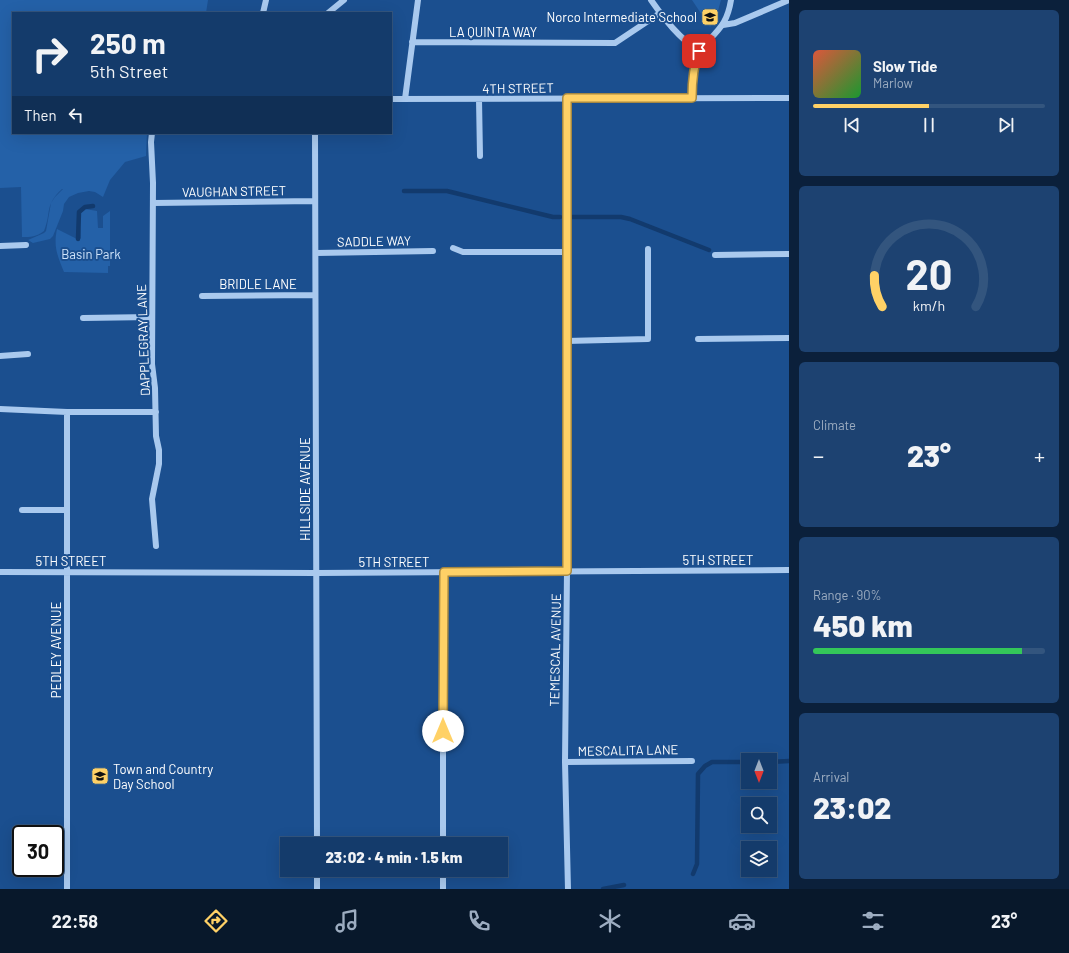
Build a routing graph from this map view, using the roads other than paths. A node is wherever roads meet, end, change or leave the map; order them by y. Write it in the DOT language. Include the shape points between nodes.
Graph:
graph roads {
  1 [pos="266,0"];
  2 [pos="344,0"];
  3 [pos="418,0"];
  4 [pos="651,0"];
  5 [pos="731,0"];
  6 [pos="789,0"];
  7 [pos="263,12"];
  8 [pos="329,12"];
  9 [pos="660,13"];
  10 [pos="723,25"];
  11 [pos="412,42"];
  12 [pos="699,51"];
  13 [pos="567,98"];
  14 [pos="692,98"];
  15 [pos="789,98"];
  16 [pos="392,99"];
  17 [pos="405,99"];
  18 [pos="479,99"];
  19 [pos="152,134"];
  20 [pos="315,134"];
  21 [pos="480,156"];
  22 [pos="315,201"];
  23 [pos="153,203"];
  24 [pos="0,246"];
  25 [pos="26,246"];
  26 [pos="453,248"];
  27 [pos="648,249"];
  28 [pos="433,251"];
  29 [pos="316,252"];
  30 [pos="566,252"];
  31 [pos="789,254"];
  32 [pos="715,255"];
  33 [pos="315,295"];
  34 [pos="202,296"];
  35 [pos="152,317"];
  36 [pos="83,318"];
  37 [pos="789,338"];
  38 [pos="698,339"];
  39 [pos="566,341"];
  40 [pos="28,354"];
  41 [pos="0,356"];
  42 [pos="0,409"];
  43 [pos="68,412"];
  44 [pos="156,412"];
  45 [pos="22,510"];
  46 [pos="67,510"];
  47 [pos="156,546"];
  48 [pos="789,570"];
  49 [pos="567,571"];
  50 [pos="0,572"];
  51 [pos="67,572"];
  52 [pos="444,572"];
  53 [pos="316,573"];
  54 [pos="692,761"];
  55 [pos="564,762"];
  56 [pos="317,837"];
  57 [pos="443,837"];
  58 [pos="317,877"];
  59 [pos="443,877"];
  60 [pos="68,889"];
  61 [pos="317,889"];
  62 [pos="443,889"];
  63 [pos="568,889"];
  1 -- 7 [label="street"];
  2 -- 8 [label="street"];
  3 -- 11 [label="street"];
  4 -- 9 [label="street"];
  5 -- 10 [label="street" via="728,16"];
  6 -- 10 [label="street" via="735,23"];
  9 -- 11 [label="street, LA QUINTA WAY" via="615,43"];
  9 -- 12 [label="street" via="682,38"];
  10 -- 12 [label="street"];
  11 -- 17 [label="street"];
  12 -- 14 [label="street" via="692,73"];
  13 -- 14 [label="street, 4TH STREET"];
  13 -- 18 [label="street, 4TH STREET"];
  13 -- 30 [label="street, TEMESCAL AVENUE"];
  14 -- 15 [label="street, 4TH STREET"];
  16 -- 17 [label="street, 4TH STREET"];
  17 -- 18 [label="street, 4TH STREET"];
  18 -- 21 [label="street"];
  19 -- 23 [label="street, DAPPLEGRAY LANE"];
  20 -- 22 [label="street, HILLSIDE AVENUE"];
  22 -- 23 [label="street, VAUGHAN STREET"];
  22 -- 29 [label="street, HILLSIDE AVENUE"];
  23 -- 35 [label="street, DAPPLEGRAY LANE"];
  24 -- 25 [label="street"];
  26 -- 30 [label="street" via="463,252"];
  27 -- 39 [label="street" via="648,339"];
  28 -- 29 [label="street, SADDLE WAY"];
  29 -- 33 [label="street, HILLSIDE AVENUE"];
  30 -- 39 [label="street, TEMESCAL AVENUE"];
  31 -- 32 [label="street"];
  33 -- 34 [label="street, BRIDLE LANE"];
  33 -- 53 [label="street, HILLSIDE AVENUE"];
  35 -- 36 [label="street"];
  35 -- 44 [label="street, DAPPLEGRAY LANE"];
  37 -- 38 [label="street"];
  39 -- 49 [label="street, TEMESCAL AVENUE"];
  40 -- 41 [label="street"];
  42 -- 43 [label="street"];
  43 -- 44 [label="street"];
  43 -- 46 [label="street, PEDLEY AVENUE"];
  44 -- 47 [label="street, DAPPLEGRAY LANE" via="159,464 152,499"];
  45 -- 46 [label="street"];
  46 -- 51 [label="street, PEDLEY AVENUE"];
  48 -- 49 [label="street, 5TH STREET"];
  49 -- 52 [label="street, 5TH STREET"];
  49 -- 55 [label="street, TEMESCAL AVENUE"];
  50 -- 51 [label="street, 5TH STREET"];
  51 -- 53 [label="street, 5TH STREET"];
  51 -- 60 [label="street, PEDLEY AVENUE"];
  52 -- 53 [label="street, 5TH STREET"];
  52 -- 57 [label="street"];
  53 -- 56 [label="street, HILLSIDE AVENUE"];
  54 -- 55 [label="street, MESCALITA LANE"];
  55 -- 63 [label="street, TEMESCAL AVENUE"];
  58 -- 61 [label="street"];
  59 -- 62 [label="street"];
}
